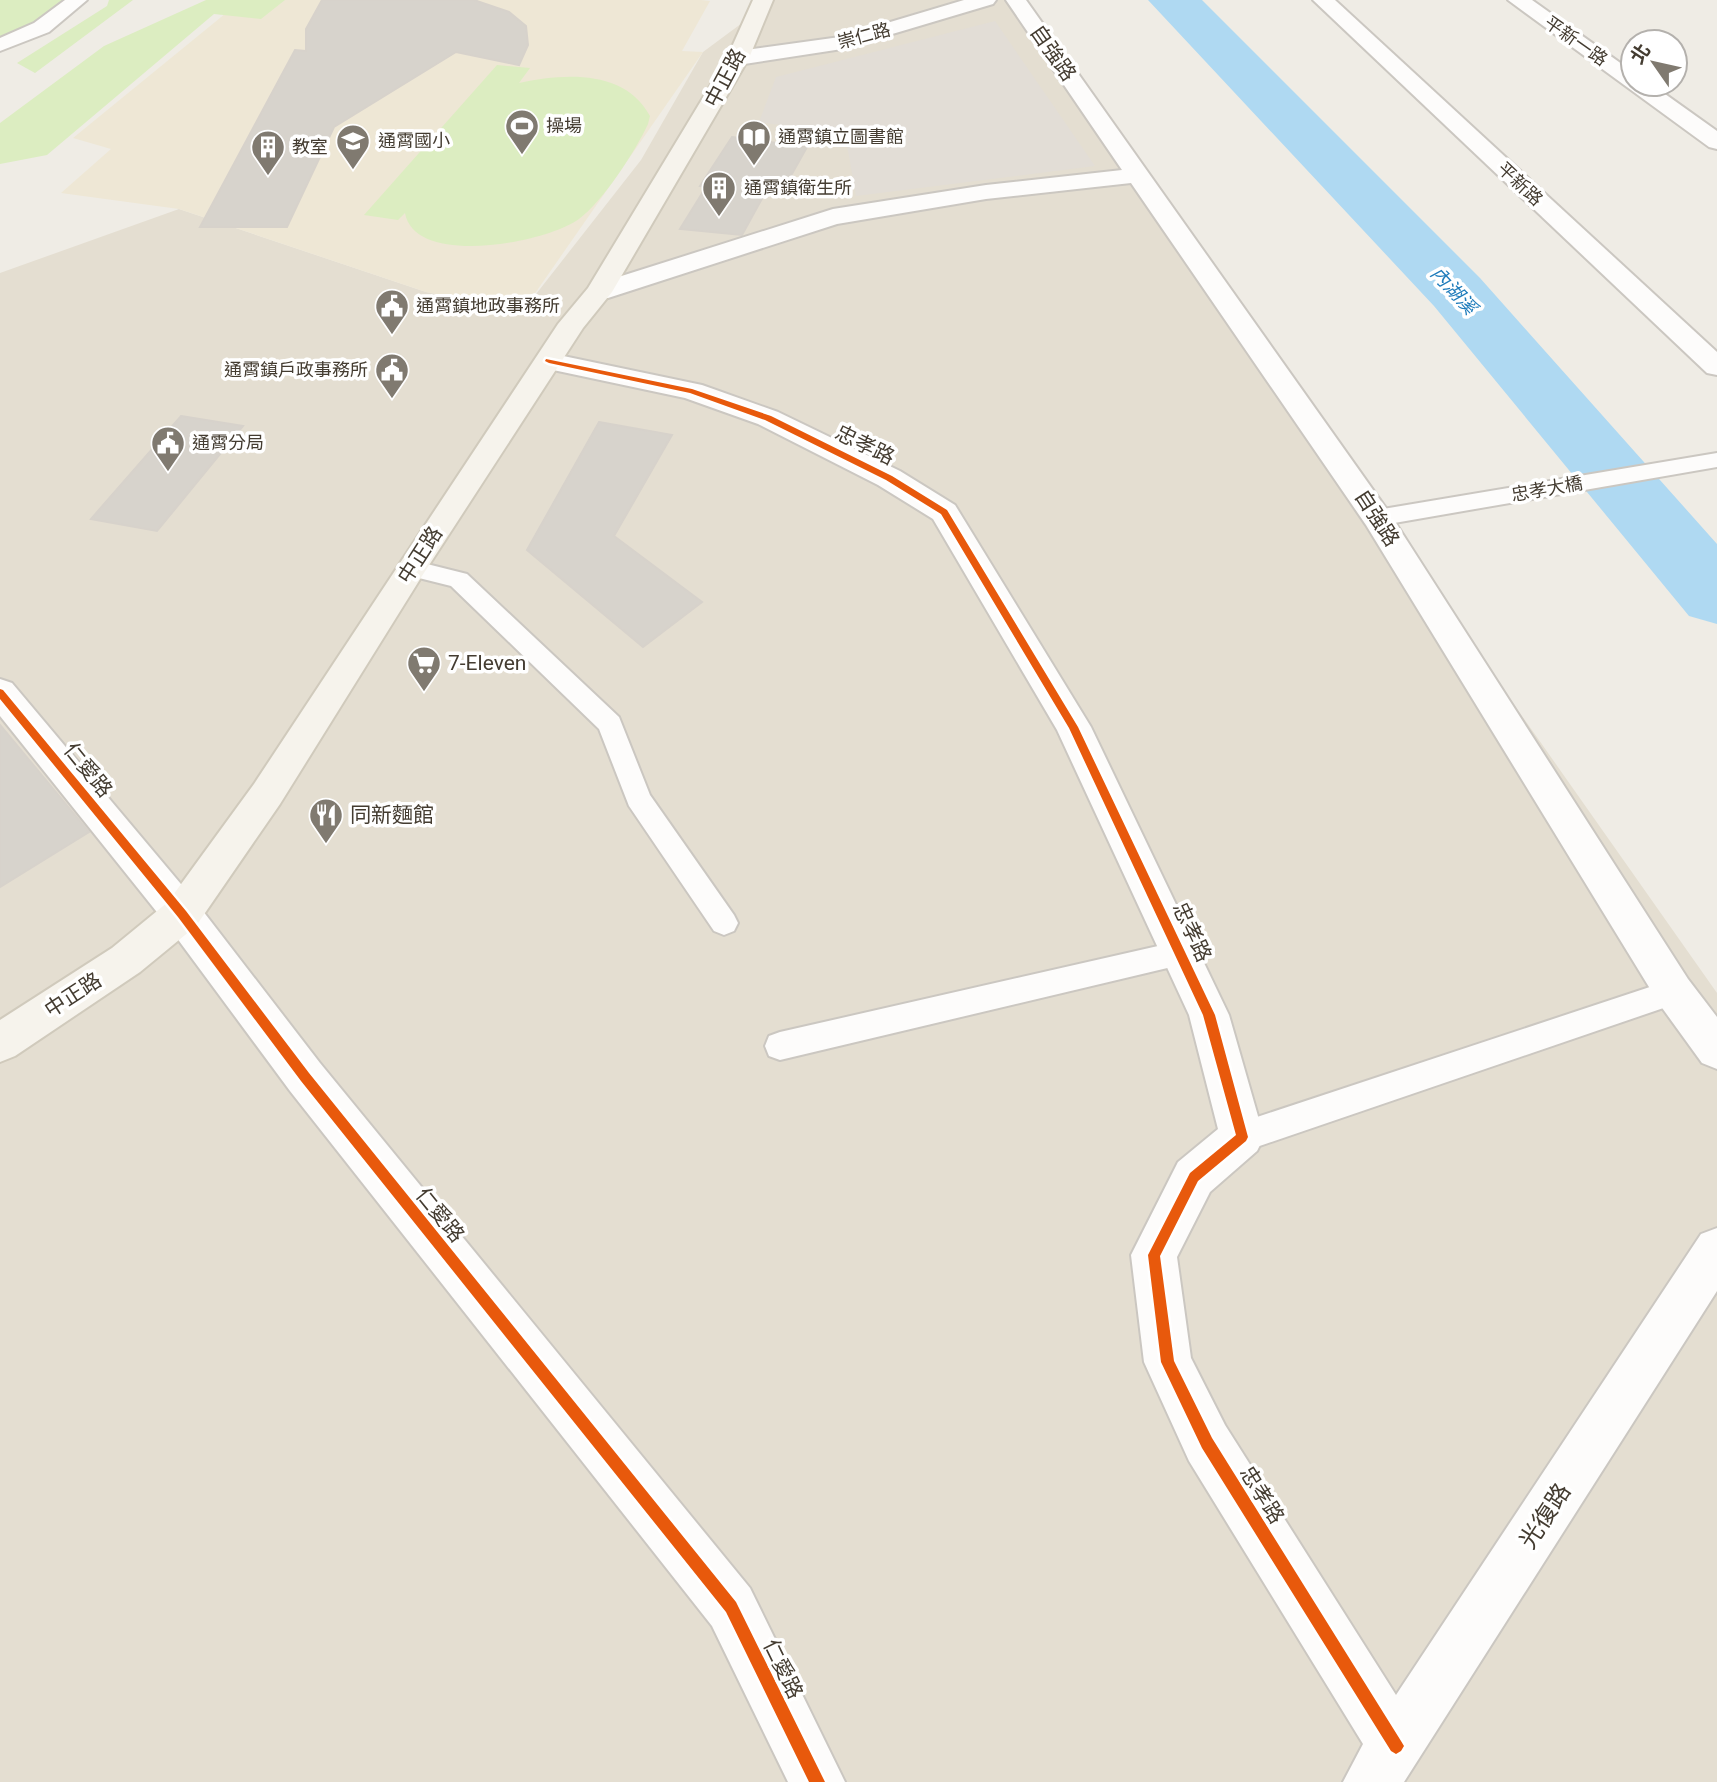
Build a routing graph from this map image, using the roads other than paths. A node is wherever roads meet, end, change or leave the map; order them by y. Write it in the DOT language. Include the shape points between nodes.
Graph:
graph roads {
  1 [pos="77,0"];
  2 [pos="763,0"];
  3 [pos="986,0"];
  4 [pos="1016,0"];
  5 [pos="1323,0"];
  6 [pos="1518,0"];
  7 [pos="0,46"];
  8 [pos="738,58"];
  9 [pos="1619,72"];
  10 [pos="1656,98"];
  11 [pos="1717,142"];
  12 [pos="1138,175"];
  13 [pos="599,292"];
  14 [pos="549,361"];
  15 [pos="1717,368"];
  16 [pos="1717,460"];
  17 [pos="1377,518"];
  18 [pos="411,568"];
  19 [pos="0,692"];
  20 [pos="182,915"];
  21 [pos="724,923"];
  22 [pos="1180,953"];
  23 [pos="1674,992"];
  24 [pos="0,1042"];
  25 [pos="780,1046"];
  26 [pos="1717,1050"];
  27 [pos="1242,1137"];
  28 [pos="1717,1250"];
  29 [pos="1383,1764"];
  30 [pos="817,1782"];
  1 -- 7 [label="street" via="35,33"];
  2 -- 8 [label="main road, 中正路"];
  3 -- 8 [label="street, 崇仁路" via="842,43"];
  4 -- 12 [label="street, 自強路"];
  5 -- 15 [label="street, 平新路"];
  6 -- 9 [label="street, 平新一路"];
  8 -- 13 [label="main road, 中正路"];
  10 -- 11 [label="street, 平新一路"];
  12 -- 13 [label="street" via="986,192 833,217"];
  12 -- 17 [label="street, 自強路"];
  13 -- 14 [label="main road, 中正路"];
  14 -- 18 [label="main road, 中正路"];
  14 -- 22 [label="street, 忠孝路" via="692,391 768,418 889,478 944,512 1073,727"];
  16 -- 17 [label="lane, 忠孝大橋"];
  17 -- 23 [label="street, 自強路"];
  18 -- 20 [label="main road, 中正路" via="267,793"];
  18 -- 21 [label="lane" via="459,580 610,724 638,799"];
  19 -- 20 [label="street, 仁愛路"];
  20 -- 24 [label="main road, 中正路" via="126,961"];
  20 -- 30 [label="street, 仁愛路" via="305,1077 731,1607"];
  22 -- 25 [label="lane"];
  22 -- 27 [label="street, 忠孝路" via="1209,1015"];
  23 -- 26 [label="street, 自強路"];
  23 -- 27 [label="lane"];
  27 -- 29 [label="street, 忠孝路" via="1194,1177 1154,1255 1168,1362 1207,1443"];
  28 -- 29 [label="street, 光復路"];
}
